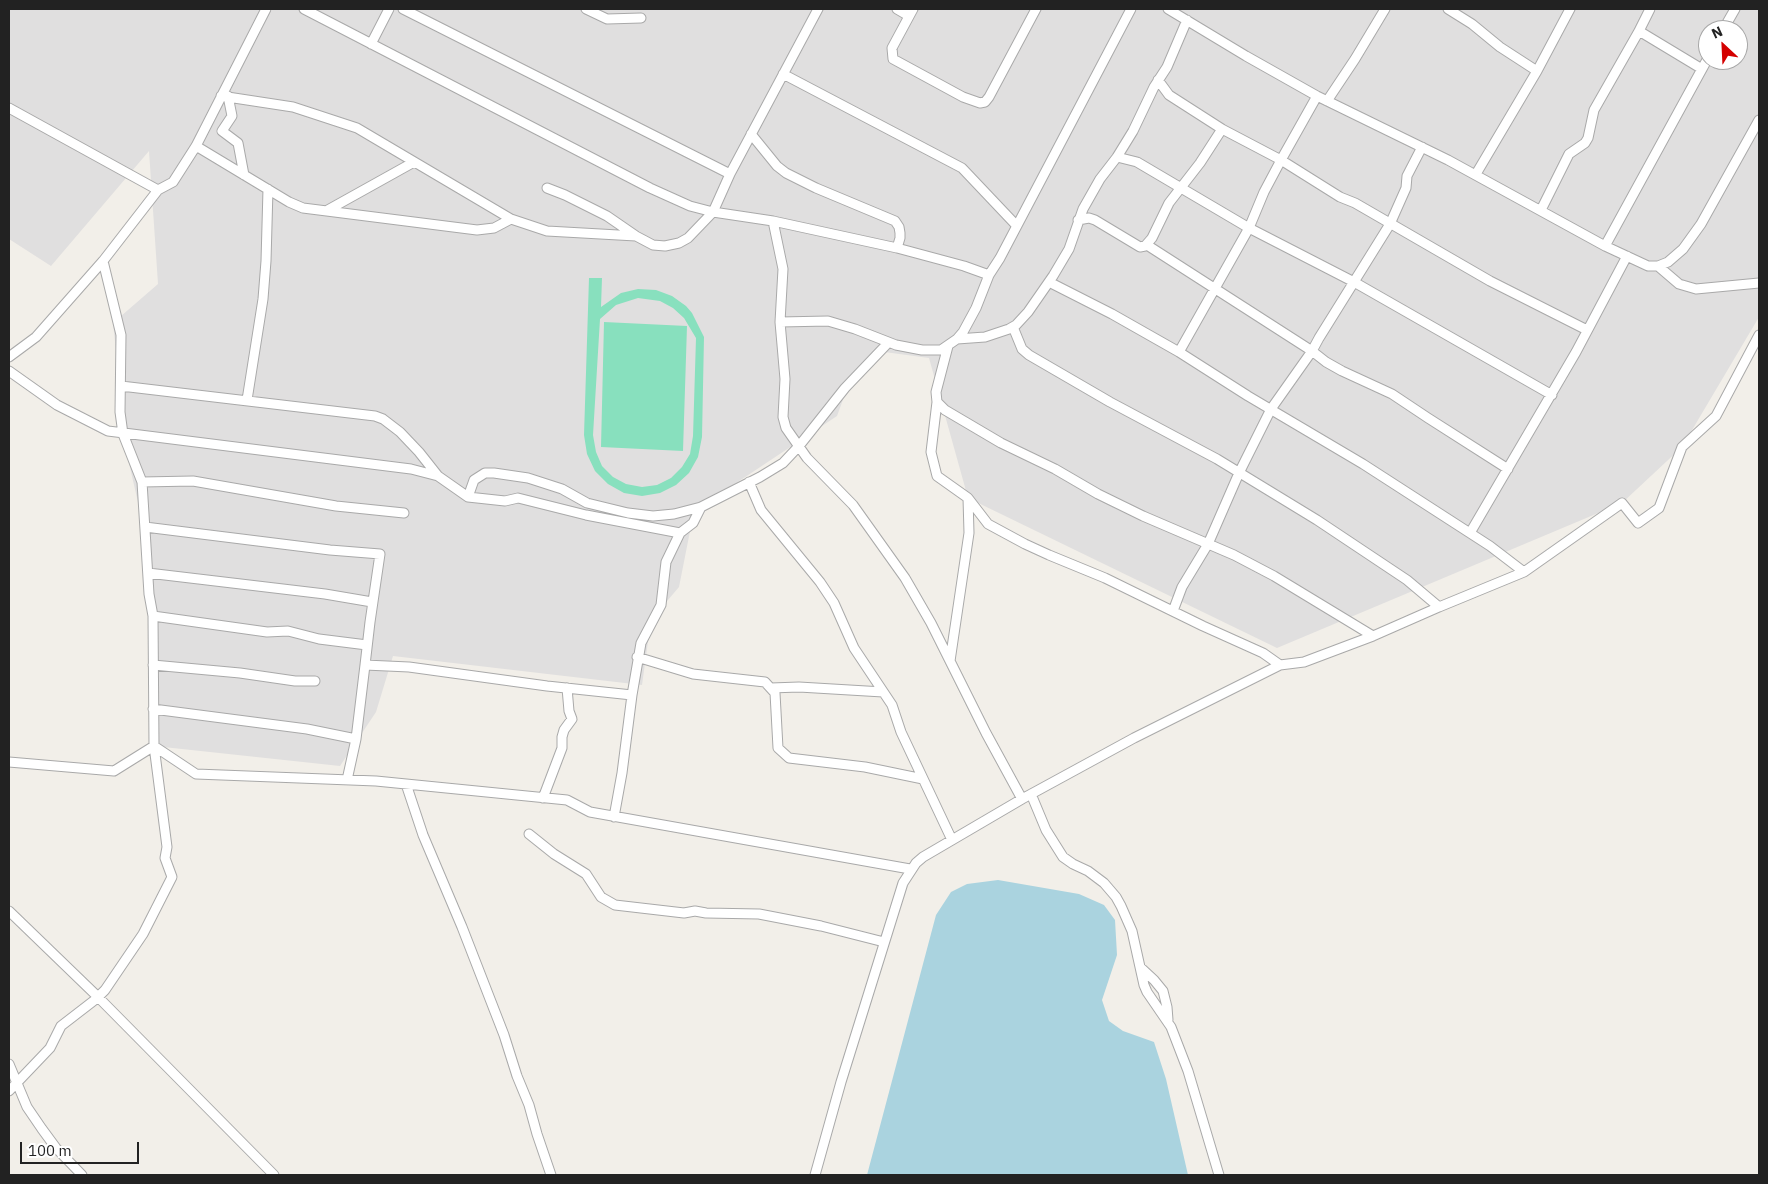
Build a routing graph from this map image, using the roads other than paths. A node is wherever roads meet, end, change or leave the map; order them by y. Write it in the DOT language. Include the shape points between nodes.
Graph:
graph roads {
  1 [pos="266,9"];
  2 [pos="304,9"];
  3 [pos="389,9"];
  4 [pos="403,9"];
  5 [pos="586,9"];
  6 [pos="818,9"];
  7 [pos="897,9"];
  8 [pos="1036,9"];
  9 [pos="1132,9"];
  10 [pos="1168,9"];
  11 [pos="1385,9"];
  12 [pos="1448,9"];
  13 [pos="1570,9"];
  14 [pos="1650,9"];
  15 [pos="1735,9"];
  16 [pos="911,12"];
  17 [pos="641,18"];
  18 [pos="1187,20"];
  19 [pos="1729,20"];
  20 [pos="1639,31"];
  21 [pos="372,44"];
  22 [pos="1698,67"];
  23 [pos="1701,70"];
  24 [pos="1537,71"];
  25 [pos="783,74"];
  26 [pos="1158,80"];
  27 [pos="225,96"];
  28 [pos="1317,96"];
  29 [pos="1327,101"];
  30 [pos="9,108"];
  31 [pos="1759,120"];
  32 [pos="1222,129"];
  33 [pos="751,134"];
  34 [pos="196,146"];
  35 [pos="1422,147"];
  36 [pos="1117,157"];
  37 [pos="1281,160"];
  38 [pos="414,162"];
  39 [pos="730,174"];
  40 [pos="1476,174"];
  41 [pos="244,175"];
  42 [pos="547,188"];
  43 [pos="1180,188"];
  44 [pos="268,189"];
  45 [pos="158,190"];
  46 [pos="1541,210"];
  47 [pos="326,211"];
  48 [pos="714,212"];
  49 [pos="511,219"];
  50 [pos="1078,220"];
  51 [pos="773,221"];
  52 [pos="1390,224"];
  53 [pos="1016,225"];
  54 [pos="1249,228"];
  55 [pos="636,236"];
  56 [pos="1147,245"];
  57 [pos="1605,246"];
  58 [pos="897,248"];
  59 [pos="1627,256"];
  60 [pos="103,261"];
  61 [pos="1658,266"];
  62 [pos="989,275"];
  63 [pos="1050,282"];
  64 [pos="1354,282"];
  65 [pos="1759,283"];
  66 [pos="1216,288"];
  67 [pos="780,322"];
  68 [pos="1013,327"];
  69 [pos="1587,330"];
  70 [pos="1759,335"];
  71 [pos="957,340"];
  72 [pos="888,342"];
  73 [pos="948,346"];
  74 [pos="1312,351"];
  75 [pos="1179,352"];
  76 [pos="9,357"];
  77 [pos="9,371"];
  78 [pos="121,386"];
  79 [pos="1552,395"];
  80 [pos="247,400"];
  81 [pos="937,402"];
  82 [pos="1271,409"];
  83 [pos="123,434"];
  84 [pos="799,446"];
  85 [pos="1508,469"];
  86 [pos="1239,473"];
  87 [pos="438,476"];
  88 [pos="142,482"];
  89 [pos="750,482"];
  90 [pos="468,496"];
  91 [pos="968,498"];
  92 [pos="701,507"];
  93 [pos="404,513"];
  94 [pos="145,527"];
  95 [pos="680,533"];
  96 [pos="1470,533"];
  97 [pos="1208,544"];
  98 [pos="1524,572"];
  99 [pos="148,573"];
  100 [pos="372,602"];
  101 [pos="1439,607"];
  102 [pos="1173,611"];
  103 [pos="153,616"];
  104 [pos="1373,636"];
  105 [pos="367,645"];
  106 [pos="637,657"];
  107 [pos="950,661"];
  108 [pos="153,665"];
  109 [pos="366,665"];
  110 [pos="1280,665"];
  111 [pos="315,681"];
  112 [pos="567,688"];
  113 [pos="771,688"];
  114 [pos="883,692"];
  115 [pos="632,695"];
  116 [pos="153,708"];
  117 [pos="356,739"];
  118 [pos="154,746"];
  119 [pos="9,762"];
  120 [pos="923,779"];
  121 [pos="347,780"];
  122 [pos="406,784"];
  123 [pos="1026,796"];
  124 [pos="543,798"];
  125 [pos="614,817"];
  126 [pos="529,834"];
  127 [pos="952,840"];
  128 [pos="910,869"];
  129 [pos="9,911"];
  130 [pos="884,942"];
  131 [pos="1140,967"];
  132 [pos="98,997"];
  133 [pos="1168,1020"];
  134 [pos="9,1064"];
  135 [pos="17,1083"];
  136 [pos="9,1091"];
  137 [pos="82,1175"];
  138 [pos="274,1175"];
  139 [pos="552,1175"];
  140 [pos="815,1175"];
  141 [pos="1219,1175"];
  1 -- 27 [label="street"];
  2 -- 21 [label="street"];
  3 -- 21 [label="street"];
  4 -- 39 [label="street"];
  5 -- 17 [label="street" via="607,19"];
  6 -- 25 [label="street"];
  7 -- 16 [label="street"];
  8 -- 16 [label="street" via="988,97 980,103 893,59 892,48"];
  9 -- 53 [label="street"];
  10 -- 18 [label="street"];
  11 -- 29 [label="street"];
  12 -- 24 [label="street"];
  13 -- 24 [label="street"];
  14 -- 20 [label="street"];
  15 -- 19 [label="street"];
  18 -- 26 [label="street"];
  18 -- 28 [label="street"];
  20 -- 22 [label="street"];
  20 -- 46 [label="street" via="1594,110 1588,138 1567,158"];
  21 -- 48 [label="street" via="650,188 690,206"];
  23 -- 57 [label="street"];
  24 -- 40 [label="street"];
  25 -- 33 [label="street"];
  25 -- 53 [label="street" via="962,168"];
  26 -- 32 [label="street" via="1169,95"];
  26 -- 36 [label="street"];
  27 -- 34 [label="street"];
  27 -- 38 [label="street" via="293,106 319,114 357,128"];
  27 -- 41 [label="street" via="232,116 222,131 238,143"];
  28 -- 29 [label="street"];
  28 -- 37 [label="street"];
  29 -- 35 [label="street"];
  30 -- 45 [label="street"];
  31 -- 61 [label="street" via="1701,224 1676,257"];
  32 -- 37 [label="street"];
  32 -- 43 [label="street"];
  33 -- 39 [label="street"];
  33 -- 58 [label="street" via="786,174 895,221 900,233"];
  34 -- 41 [label="street"];
  34 -- 45 [label="street" via="173,182"];
  35 -- 40 [label="street"];
  35 -- 52 [label="street" via="1407,176 1406,188"];
  36 -- 43 [label="street" via="1137,162"];
  36 -- 50 [label="street" via="1100,179"];
  37 -- 52 [label="street"];
  37 -- 54 [label="street"];
  38 -- 47 [label="street"];
  38 -- 49 [label="street"];
  39 -- 48 [label="street"];
  40 -- 46 [label="street"];
  41 -- 44 [label="street"];
  42 -- 55 [label="street" via="607,216"];
  43 -- 54 [label="street"];
  43 -- 56 [label="street"];
  44 -- 47 [label="street" via="303,208"];
  44 -- 80 [label="street" via="266,261"];
  45 -- 60 [label="street"];
  46 -- 57 [label="street"];
  47 -- 49 [label="street" via="477,230 494,228"];
  48 -- 51 [label="street"];
  48 -- 55 [label="street" via="679,243 653,245"];
  49 -- 55 [label="street" via="547,231"];
  50 -- 56 [label="street" via="1095,220 1140,247"];
  50 -- 63 [label="street" via="1069,250"];
  51 -- 58 [label="street"];
  51 -- 67 [label="street" via="783,269"];
  52 -- 64 [label="street"];
  52 -- 69 [label="street"];
  53 -- 62 [label="street"];
  54 -- 64 [label="street"];
  54 -- 66 [label="street"];
  56 -- 66 [label="street"];
  57 -- 59 [label="street"];
  58 -- 62 [label="street"];
  59 -- 61 [label="street" via="1648,266"];
  59 -- 69 [label="street"];
  60 -- 76 [label="street" via="36,337"];
  60 -- 78 [label="street" via="121,335"];
  61 -- 65 [label="street" via="1680,284 1696,289"];
  62 -- 71 [label="street" via="976,308"];
  63 -- 68 [label="street"];
  63 -- 75 [label="street"];
  64 -- 74 [label="street"];
  64 -- 79 [label="street"];
  66 -- 74 [label="street"];
  66 -- 75 [label="street"];
  67 -- 72 [label="street" via="828,321"];
  67 -- 84 [label="street" via="785,379 783,417 786,428"];
  68 -- 71 [label="street" via="985,337"];
  68 -- 86 [label="street" via="1022,349 1029,355"];
  69 -- 79 [label="street"];
  70 -- 98 [label="street" via="1716,416 1682,447 1658,508 1638,524 1622,503"];
  71 -- 73 [label="street"];
  72 -- 73 [label="street" via="932,350"];
  72 -- 84 [label="street" via="845,388"];
  73 -- 81 [label="street" via="936,392"];
  74 -- 82 [label="street"];
  74 -- 85 [label="street" via="1342,371 1392,394"];
  75 -- 82 [label="street"];
  77 -- 83 [label="street" via="71,412 108,431"];
  78 -- 80 [label="street"];
  78 -- 83 [label="street"];
  79 -- 85 [label="street"];
  80 -- 87 [label="street" via="383,419 400,432"];
  81 -- 91 [label="street" via="931,452 936,476"];
  81 -- 97 [label="street" via="961,421 1098,494"];
  82 -- 86 [label="street"];
  82 -- 96 [label="street"];
  83 -- 87 [label="street" via="383,465"];
  83 -- 88 [label="street"];
  84 -- 89 [label="street" via="782,463"];
  84 -- 107 [label="street" via="882,545 914,593"];
  85 -- 96 [label="street"];
  86 -- 97 [label="street"];
  86 -- 101 [label="street" via="1399,574"];
  87 -- 90 [label="street"];
  88 -- 93 [label="street" via="193,480 336,506"];
  88 -- 94 [label="street"];
  89 -- 92 [label="street"];
  89 -- 114 [label="street" via="761,510 834,602 854,648"];
  90 -- 92 [label="street" via="474,480 485,473 494,473 528,478 562,489 588,503 628,513 653,516"];
  90 -- 95 [label="street" via="505,501 518,498"];
  91 -- 102 [label="street" via="988,524 1017,540"];
  91 -- 107 [label="street" via="969,533"];
  92 -- 95 [label="street" via="694,524"];
  94 -- 99 [label="street"];
  94 -- 100 [label="street" via="380,554"];
  95 -- 106 [label="street" via="666,562 661,605"];
  96 -- 98 [label="street"];
  97 -- 102 [label="street" via="1182,587"];
  97 -- 104 [label="street" via="1274,576"];
  98 -- 101 [label="street"];
  99 -- 100 [label="street"];
  99 -- 103 [label="street"];
  100 -- 105 [label="street"];
  101 -- 104 [label="street"];
  102 -- 110 [label="street" via="1263,653"];
  103 -- 105 [label="street" via="268,632 288,630 319,639"];
  103 -- 108 [label="street"];
  104 -- 110 [label="street" via="1304,662"];
  105 -- 109 [label="street"];
  106 -- 113 [label="street" via="693,674 765,682"];
  106 -- 115 [label="street"];
  107 -- 123 [label="street" via="986,733"];
  108 -- 111 [label="street"];
  108 -- 116 [label="street"];
  109 -- 112 [label="street" via="408,667"];
  109 -- 117 [label="street"];
  110 -- 123 [label="street"];
  112 -- 115 [label="street"];
  112 -- 124 [label="street" via="572,719 564,730 562,748"];
  113 -- 114 [label="street"];
  113 -- 120 [label="street" via="775,693 778,748 789,758 865,767"];
  114 -- 120 [label="street" via="892,705"];
  115 -- 125 [label="street"];
  116 -- 117 [label="street"];
  116 -- 118 [label="street"];
  117 -- 121 [label="street"];
  118 -- 119 [label="street" via="114,772"];
  118 -- 121 [label="street" via="196,774"];
  118 -- 132 [label="street" via="167,847 165,858 172,877 143,934"];
  120 -- 127 [label="street"];
  121 -- 122 [label="street"];
  122 -- 124 [label="street"];
  122 -- 139 [label="street" via="422,835 501,1026"];
  123 -- 127 [label="street"];
  123 -- 131 [label="street" via="1063,857 1094,874 1116,897 1132,931"];
  124 -- 125 [label="street" via="567,800 590,812"];
  125 -- 128 [label="street"];
  126 -- 130 [label="street" via="586,874 601,897 615,905 684,913 758,914"];
  127 -- 128 [label="street"];
  128 -- 130 [label="street"];
  129 -- 132 [label="street"];
  130 -- 140 [label="street"];
  131 -- 133 [label="street" via="1147,992"];
  131 -- 133 [label="street" via="1163,991"];
  132 -- 135 [label="street" via="61,1026 50,1048"];
  132 -- 138 [label="street"];
  133 -- 141 [label="street" via="1188,1071"];
  134 -- 135 [label="street"];
  135 -- 136 [label="street"];
  135 -- 137 [label="street" via="27,1107 46,1136"];
}
